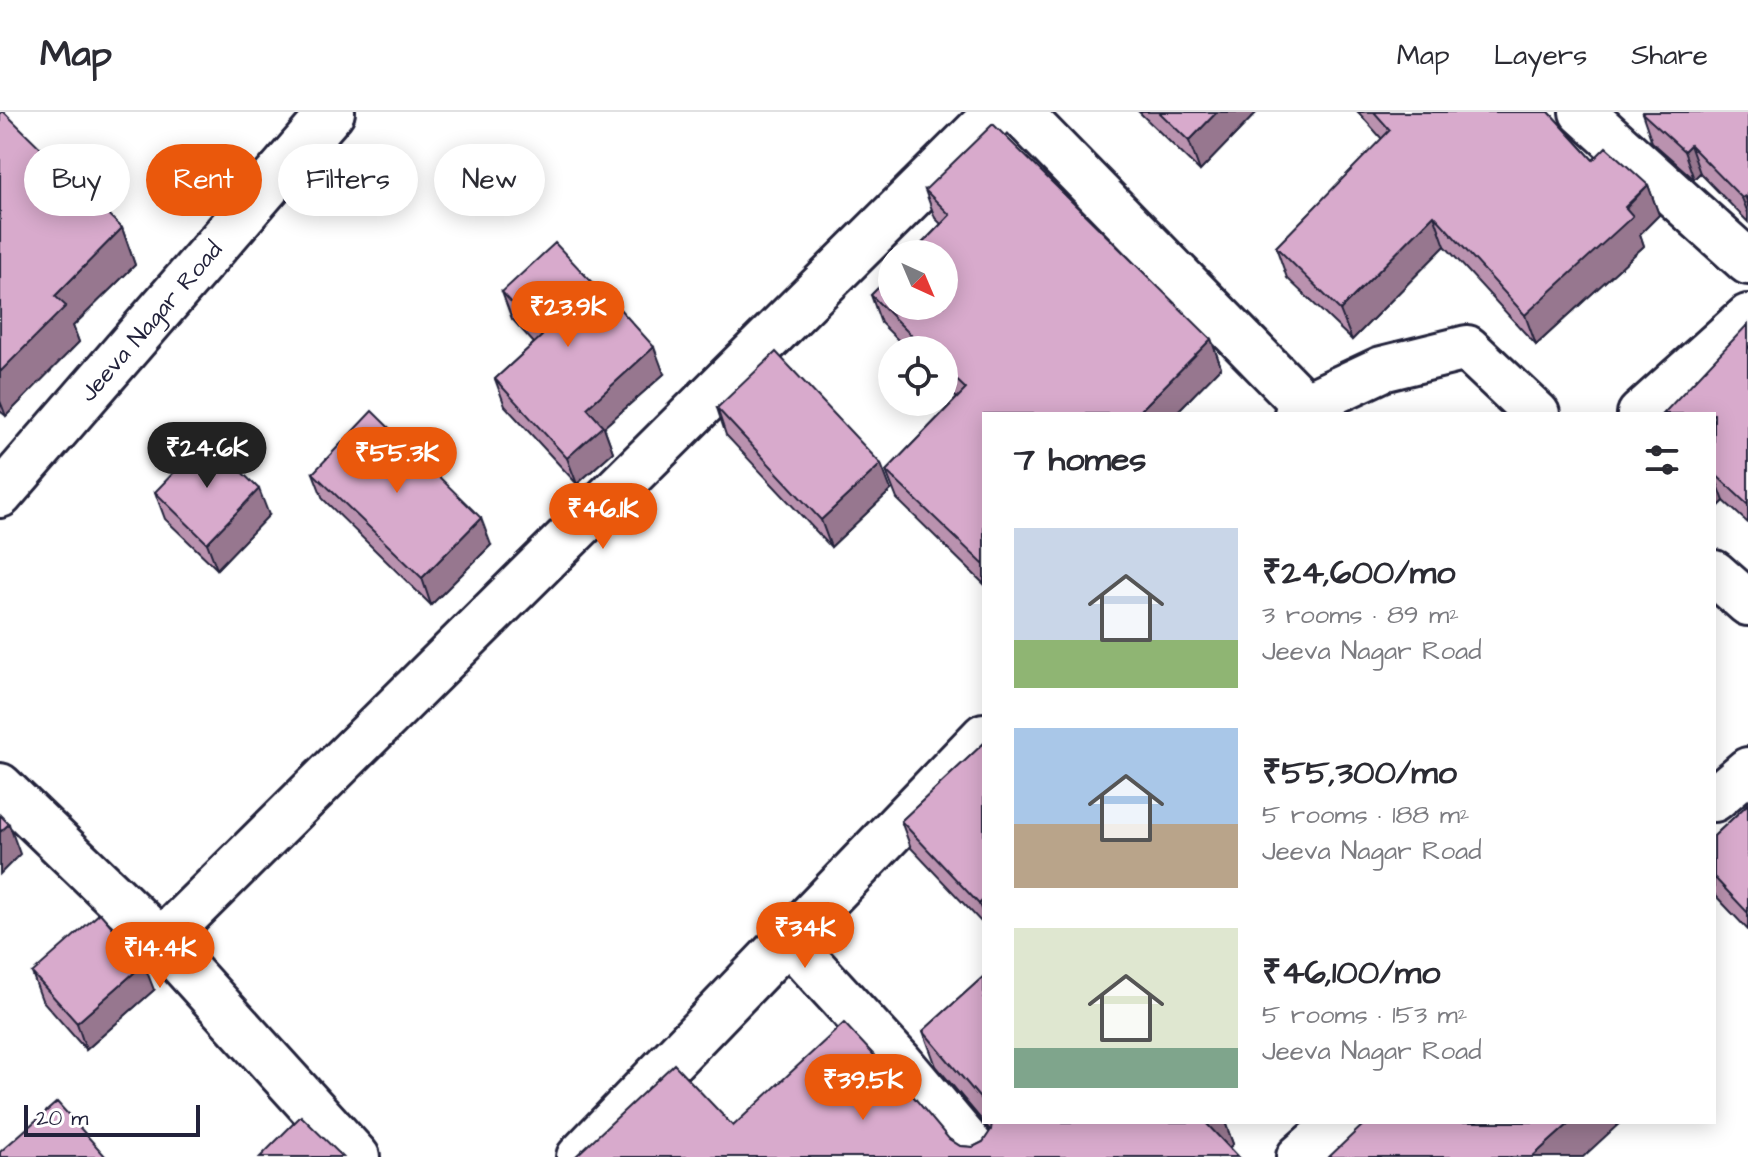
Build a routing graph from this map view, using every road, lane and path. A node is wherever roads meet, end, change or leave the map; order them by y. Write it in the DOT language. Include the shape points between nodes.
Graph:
graph roads {
  1 [pos="332,112"];
  2 [pos="997,112"];
  3 [pos="1019,112"];
  4 [pos="1582,112"];
  5 [pos="1748,262"];
  6 [pos="1748,317"];
  7 [pos="1301,410"];
  8 [pos="1535,412"];
  9 [pos="1642,412"];
  10 [pos="0,495"];
  11 [pos="1716,575"];
  12 [pos="1748,603"];
  13 [pos="982,738"];
  14 [pos="1748,770"];
  15 [pos="0,786"];
  16 [pos="1716,797"];
  17 [pos="787,939"];
  18 [pos="161,941"];
  19 [pos="1337,1124"];
  20 [pos="357,1157"];
  21 [pos="579,1157"];
  22 [pos="980,1157"];
  23 [pos="1299,1157"];
  1 -- 10 [label="street, Jeeva Nagar Road"];
  2 -- 18 [label="street"];
  3 -- 7 [label="street"];
  4 -- 5 [label="street"];
  6 -- 9 [label="street"];
  7 -- 8 [label="street" via="1382,369 1467,348"];
  11 -- 12 [label="street"];
  13 -- 17 [label="street"];
  14 -- 16 [label="street"];
  15 -- 18 [label="street"];
  17 -- 21 [label="street"];
  17 -- 22 [label="street" via="912,1052"];
  18 -- 20 [label="street"];
  19 -- 23 [label="street"];
}
